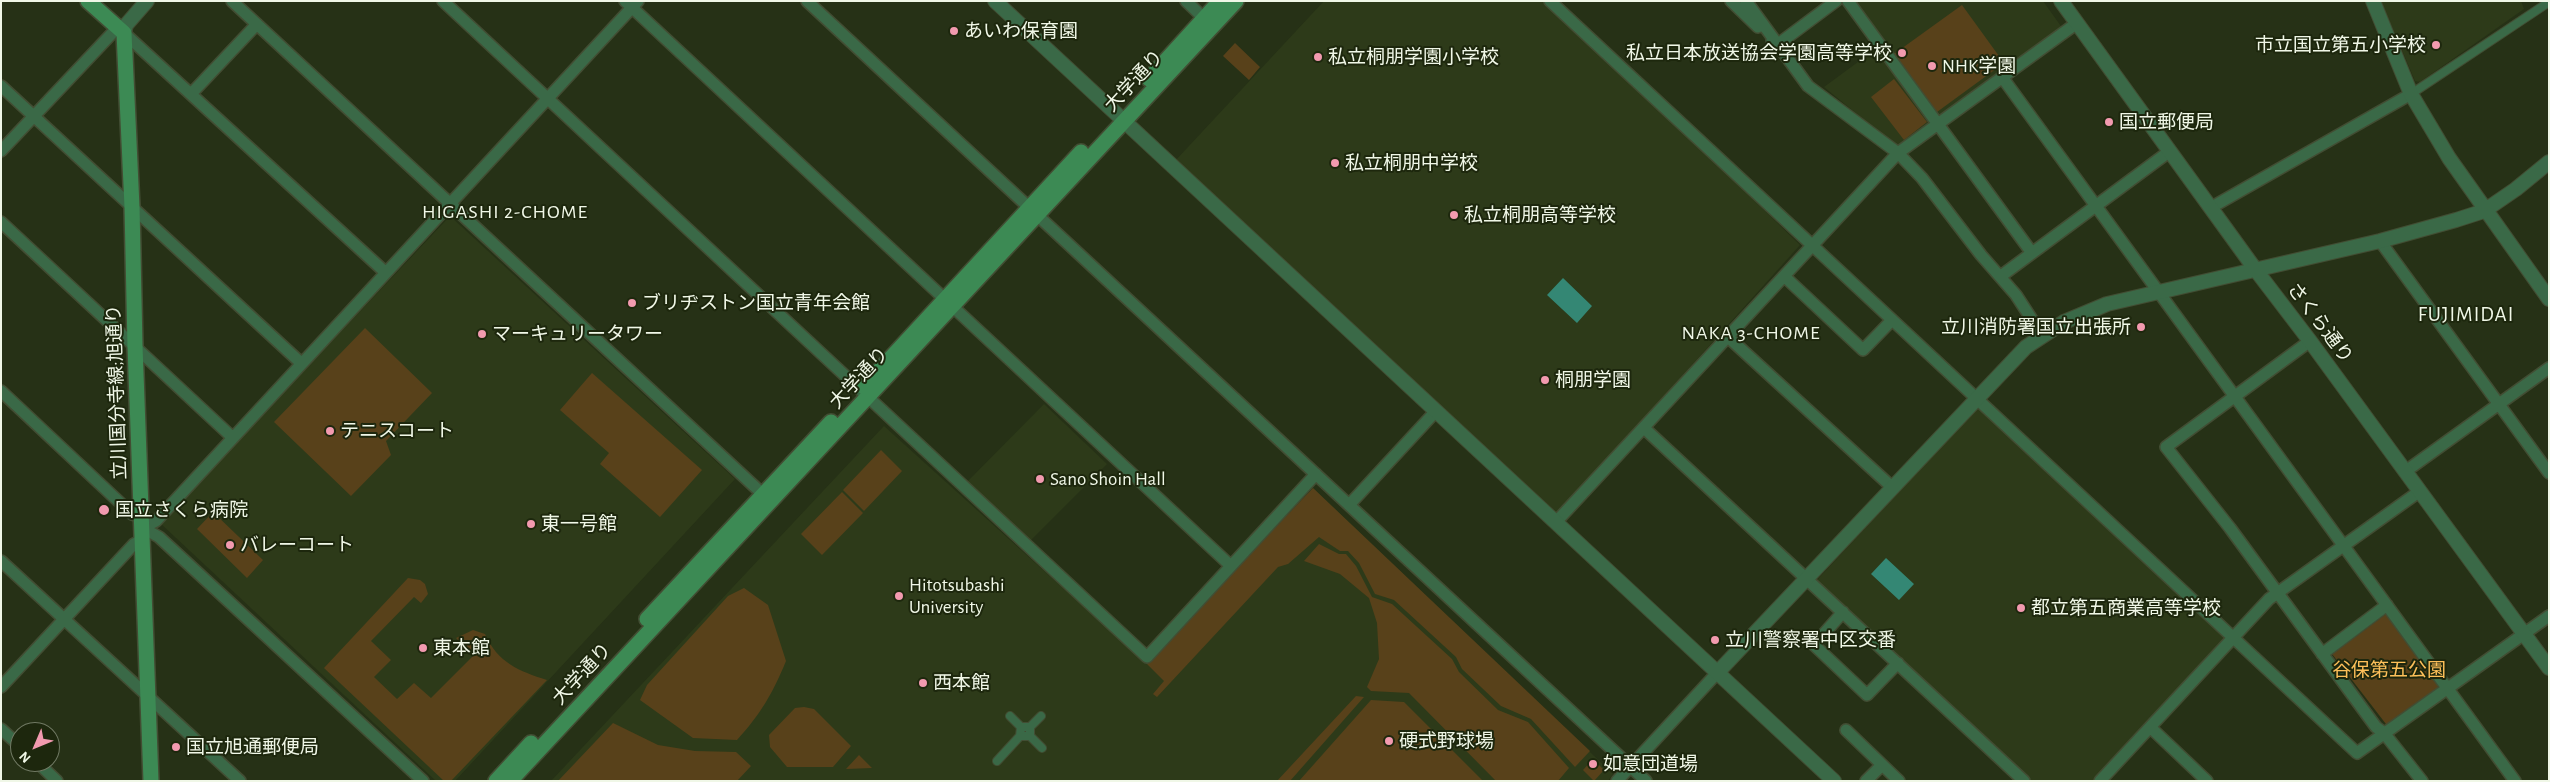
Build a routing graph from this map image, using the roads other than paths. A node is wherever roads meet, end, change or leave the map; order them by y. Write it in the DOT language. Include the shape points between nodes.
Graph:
graph roads {
  1 [pos="88,1"];
  2 [pos="148,1"];
  3 [pos="232,1"];
  4 [pos="442,1"];
  5 [pos="807,1"];
  6 [pos="995,1"];
  7 [pos="1186,1"];
  8 [pos="1220,1"];
  9 [pos="1236,1"];
  10 [pos="1550,1"];
  11 [pos="1731,1"];
  12 [pos="1746,1"];
  13 [pos="1836,1"];
  14 [pos="1848,1"];
  15 [pos="2061,1"];
  16 [pos="2373,1"];
  17 [pos="2549,2"];
  18 [pos="632,3"];
  19 [pos="1208,22"];
  20 [pos="2077,23"];
  21 [pos="257,24"];
  22 [pos="120,30"];
  23 [pos="1777,45"];
  24 [pos="2002,77"];
  25 [pos="1,86"];
  26 [pos="191,94"];
  27 [pos="2411,94"];
  28 [pos="548,98"];
  29 [pos="33,116"];
  30 [pos="1121,116"];
  31 [pos="1938,124"];
  32 [pos="2170,150"];
  33 [pos="1,151"];
  34 [pos="1898,153"];
  35 [pos="2549,162"];
  36 [pos="450,205"];
  37 [pos="2097,205"];
  38 [pos="132,207"];
  39 [pos="2212,207"];
  40 [pos="2484,210"];
  41 [pos="1034,211"];
  42 [pos="1,222"];
  43 [pos="2380,241"];
  44 [pos="1813,246"];
  45 [pos="2032,253"];
  46 [pos="2254,269"];
  47 [pos="384,272"];
  48 [pos="2001,276"];
  49 [pos="1785,277"];
  50 [pos="2159,292"];
  51 [pos="2549,299"];
  52 [pos="950,302"];
  53 [pos="1892,320"];
  54 [pos="2042,335"];
  55 [pos="1728,337"];
  56 [pos="2310,341"];
  57 [pos="135,346"];
  58 [pos="301,363"];
  59 [pos="2549,368"];
  60 [pos="1,391"];
  61 [pos="865,393"];
  62 [pos="2235,396"];
  63 [pos="1976,398"];
  64 [pos="2499,405"];
  65 [pos="1436,411"];
  66 [pos="1644,428"];
  67 [pos="232,437"];
  68 [pos="2406,471"];
  69 [pos="2549,473"];
  70 [pos="1316,474"];
  71 [pos="1892,488"];
  72 [pos="2420,491"];
  73 [pos="767,498"];
  74 [pos="1349,504"];
  75 [pos="1556,522"];
  76 [pos="143,528"];
  77 [pos="2344,546"];
  78 [pos="1,560"];
  79 [pos="1232,566"];
  80 [pos="1807,578"];
  81 [pos="2278,593"];
  82 [pos="2388,605"];
  83 [pos="1843,612"];
  84 [pos="2549,616"];
  85 [pos="64,619"];
  86 [pos="2524,634"];
  87 [pos="2234,636"];
  88 [pos="2322,654"];
  89 [pos="1898,663"];
  90 [pos="2549,668"];
  91 [pos="1718,672"];
  92 [pos="1,687"];
  93 [pos="2449,689"];
  94 [pos="149,696"];
  95 [pos="1010,716"];
  96 [pos="1041,716"];
  97 [pos="1021,727"];
  98 [pos="1030,727"];
  99 [pos="2150,727"];
  100 [pos="1846,730"];
  101 [pos="2384,733"];
  102 [pos="1020,736"];
  103 [pos="1030,736"];
  104 [pos="1042,748"];
  105 [pos="996,761"];
  106 [pos="1882,765"];
  107 [pos="1630,766"];
  108 [pos="48,772"];
  109 [pos="57,781"];
  110 [pos="151,781"];
  111 [pos="240,781"];
  112 [pos="422,781"];
  113 [pos="496,781"];
  114 [pos="510,781"];
  115 [pos="1618,781"];
  116 [pos="1646,781"];
  117 [pos="1834,781"];
  118 [pos="1866,781"];
  119 [pos="1899,781"];
  120 [pos="2024,781"];
  121 [pos="2100,781"];
  122 [pos="2207,781"];
  123 [pos="2422,781"];
  124 [pos="2516,781"];
  1 -- 22 [label="main road"];
  2 -- 22 [label="street"];
  3 -- 21 [label="street"];
  4 -- 28 [label="street"];
  5 -- 41 [label="street"];
  6 -- 30 [label="street"];
  7 -- 19 [label="street"];
  8 -- 19 [label="main road, 大学通り"];
  9 -- 19 [label="main road, 大学通り"];
  10 -- 44 [label="street"];
  11 -- 23 [label="street"];
  12 -- 23 [label="street"];
  13 -- 23 [label="street"];
  14 -- 31 [label="street"];
  15 -- 20 [label="street, さくら通り"];
  16 -- 27 [label="street"];
  17 -- 27 [label="street"];
  18 -- 28 [label="street"];
  18 -- 52 [label="street"];
  19 -- 30 [label="main road, 大学通り"];
  20 -- 24 [label="street"];
  20 -- 32 [label="street, さくら通り"];
  21 -- 26 [label="street"];
  21 -- 36 [label="street"];
  22 -- 26 [label="street"];
  22 -- 29 [label="street"];
  22 -- 38 [label="main road, 立川国分寺線;旭通り"];
  23 -- 34 [label="street" via="1808,86"];
  24 -- 31 [label="street"];
  24 -- 37 [label="street"];
  25 -- 29 [label="street"];
  26 -- 47 [label="street"];
  27 -- 39 [label="street"];
  27 -- 40 [label="street"];
  28 -- 36 [label="street"];
  28 -- 61 [label="street"];
  29 -- 33 [label="street"];
  29 -- 38 [label="street"];
  30 -- 41 [label="main road, 大学通り"];
  30 -- 65 [label="street"];
  31 -- 34 [label="street"];
  31 -- 45 [label="street"];
  32 -- 37 [label="street"];
  32 -- 39 [label="street, さくら通り"];
  34 -- 44 [label="street"];
  34 -- 48 [label="street"];
  35 -- 40 [label="street"];
  36 -- 47 [label="street"];
  36 -- 73 [label="street"];
  37 -- 45 [label="street"];
  37 -- 50 [label="street"];
  38 -- 57 [label="main road, 立川国分寺線;旭通り"];
  38 -- 58 [label="street"];
  39 -- 46 [label="street, さくら通り"];
  40 -- 43 [label="street"];
  40 -- 51 [label="street"];
  41 -- 52 [label="main road, 大学通り"];
  41 -- 70 [label="street"];
  42 -- 57 [label="street"];
  43 -- 46 [label="street"];
  43 -- 64 [label="street"];
  44 -- 49 [label="street"];
  44 -- 53 [label="street"];
  45 -- 48 [label="street"];
  46 -- 50 [label="street"];
  46 -- 56 [label="street, さくら通り"];
  47 -- 58 [label="street"];
  48 -- 54 [label="street"];
  49 -- 53 [label="street" via="1863,350"];
  49 -- 55 [label="street"];
  50 -- 54 [label="street" via="2084,312"];
  50 -- 62 [label="street"];
  52 -- 61 [label="main road, 大学通り"];
  52 -- 79 [label="street"];
  53 -- 63 [label="street"];
  54 -- 63 [label="street"];
  55 -- 66 [label="street"];
  55 -- 71 [label="street"];
  56 -- 62 [label="street"];
  56 -- 68 [label="street, さくら通り"];
  57 -- 67 [label="street"];
  57 -- 76 [label="main road, 立川国分寺線;旭通り"];
  58 -- 67 [label="street"];
  59 -- 64 [label="street"];
  60 -- 76 [label="street"];
  61 -- 73 [label="main road, 大学通り"];
  61 -- 79 [label="street" via="1147,657"];
  62 -- 77 [label="street"];
  62 -- 81 [label="street" via="2166,447"];
  63 -- 71 [label="street"];
  63 -- 87 [label="street"];
  64 -- 68 [label="street"];
  64 -- 69 [label="street"];
  65 -- 74 [label="street"];
  65 -- 75 [label="street"];
  66 -- 75 [label="street"];
  66 -- 80 [label="street"];
  67 -- 76 [label="street" via="156,521"];
  68 -- 72 [label="street, さくら通り"];
  70 -- 74 [label="street"];
  70 -- 79 [label="street"];
  71 -- 80 [label="street"];
  72 -- 77 [label="street"];
  72 -- 86 [label="street, さくら通り"];
  73 -- 113 [label="main road, 大学通り"];
  73 -- 114 [label="main road, 大学通り"];
  74 -- 107 [label="street"];
  75 -- 91 [label="street"];
  76 -- 85 [label="street" via="134,544"];
  76 -- 94 [label="main road, 立川国分寺線;旭通り"];
  76 -- 112 [label="street" via="159,537"];
  77 -- 81 [label="street"];
  77 -- 82 [label="street"];
  78 -- 85 [label="street"];
  80 -- 83 [label="street"];
  80 -- 91 [label="street"];
  81 -- 87 [label="street"];
  81 -- 88 [label="street"];
  82 -- 88 [label="street"];
  82 -- 93 [label="street"];
  83 -- 89 [label="street"];
  83 -- 89 [label="street" via="1814,645 1867,695"];
  84 -- 86 [label="street"];
  85 -- 92 [label="street"];
  85 -- 94 [label="street"];
  86 -- 90 [label="street, さくら通り"];
  86 -- 93 [label="street"];
  87 -- 99 [label="street"];
  87 -- 101 [label="street" via="2357,753"];
  88 -- 101 [label="street" via="2376,727"];
  89 -- 120 [label="street"];
  91 -- 107 [label="street"];
  91 -- 117 [label="street"];
  93 -- 101 [label="street"];
  93 -- 124 [label="street"];
  94 -- 110 [label="main road, 立川国分寺線;旭通り"];
  94 -- 111 [label="street"];
  95 -- 97 [label="street"];
  96 -- 98 [label="street"];
  97 -- 98 [label="street"];
  97 -- 102 [label="street"];
  98 -- 103 [label="street"];
  99 -- 121 [label="street"];
  99 -- 122 [label="street"];
  100 -- 106 [label="street"];
  101 -- 123 [label="street"];
  102 -- 103 [label="street"];
  102 -- 105 [label="street"];
  103 -- 104 [label="street"];
  106 -- 118 [label="street"];
  106 -- 119 [label="street"];
  107 -- 115 [label="street"];
  107 -- 116 [label="street"];
  108 -- 109 [label="street"];
}
